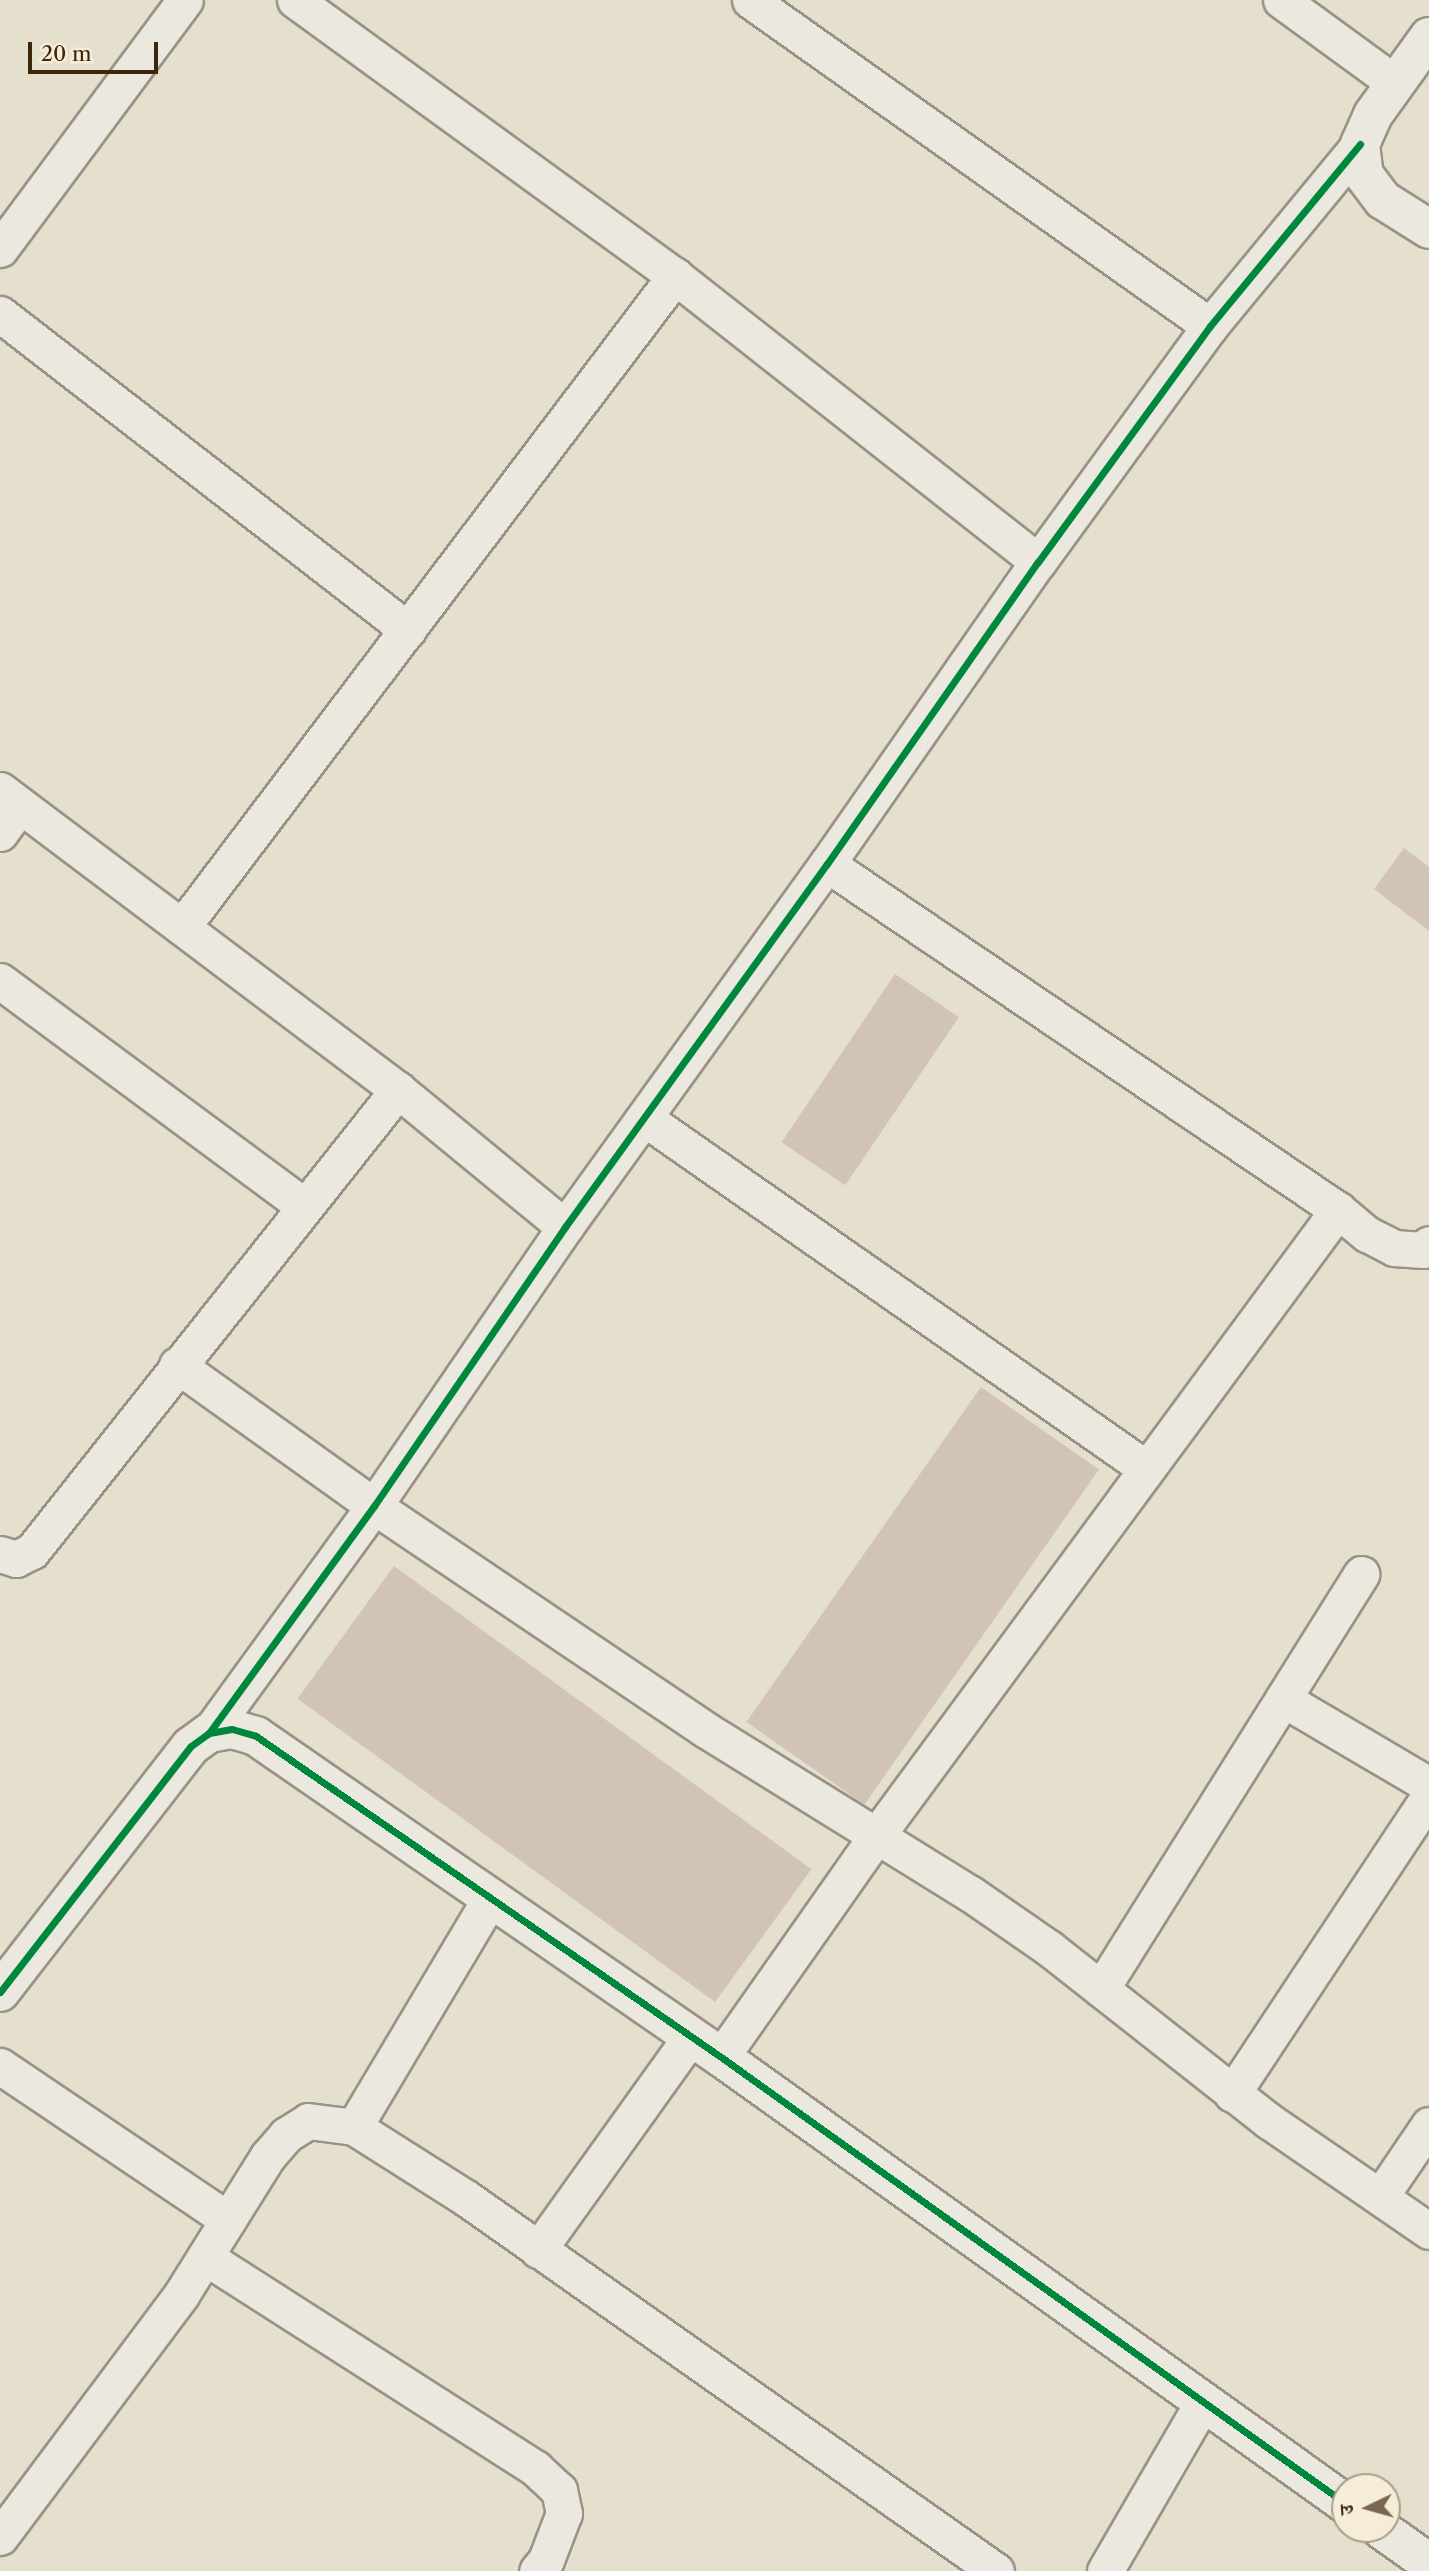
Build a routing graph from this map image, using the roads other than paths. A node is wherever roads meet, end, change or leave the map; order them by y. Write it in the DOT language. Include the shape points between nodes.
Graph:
graph roads {
  1 [pos="185,0"];
  2 [pos="295,0"];
  3 [pos="750,0"];
  4 [pos="1281,0"];
  5 [pos="1429,37"];
  6 [pos="1395,83"];
  7 [pos="1360,144"];
  8 [pos="1429,229"];
  9 [pos="0,249"];
  10 [pos="675,276"];
  11 [pos="0,314"];
  12 [pos="1210,326"];
  13 [pos="1038,562"];
  14 [pos="408,630"];
  15 [pos="10,798"];
  16 [pos="0,834"];
  17 [pos="827,864"];
  18 [pos="182,927"];
  19 [pos="0,981"];
  20 [pos="398,1090"];
  21 [pos="644,1118"];
  22 [pos="304,1206"];
  23 [pos="1338,1210"];
  24 [pos="565,1227"];
  25 [pos="1429,1244"];
  26 [pos="177,1365"];
  27 [pos="1147,1469"];
  28 [pos="374,1506"];
  29 [pos="0,1554"];
  30 [pos="1361,1574"];
  31 [pos="1283,1699"];
  32 [pos="209,1732"];
  33 [pos="1429,1785"];
  34 [pos="1429,1796"];
  35 [pos="877,1835"];
  36 [pos="491,1897"];
  37 [pos="1101,1989"];
  38 [pos="0,1992"];
  39 [pos="706,2047"];
  40 [pos="0,2066"];
  41 [pos="1232,2094"];
  42 [pos="1429,2125"];
  43 [pos="354,2127"];
  44 [pos="1380,2197"];
  45 [pos="228,2220"];
  46 [pos="1429,2231"];
  47 [pos="538,2250"];
  48 [pos="205,2257"];
  49 [pos="1203,2402"];
  50 [pos="1331,2493"];
  51 [pos="0,2536"];
  52 [pos="1401,2543"];
  53 [pos="1429,2563"];
  54 [pos="537,2571"];
  55 [pos="996,2571"];
  56 [pos="1105,2571"];
  1 -- 9 [label="street"];
  2 -- 10 [label="street"];
  3 -- 12 [label="street"];
  4 -- 6 [label="street"];
  5 -- 6 [label="street"];
  6 -- 7 [label="street"];
  7 -- 8 [label="street" via="1364,175 1383,200"];
  7 -- 12 [label="street"];
  10 -- 13 [label="street"];
  10 -- 14 [label="street"];
  11 -- 14 [label="street"];
  12 -- 13 [label="street"];
  13 -- 17 [label="street"];
  14 -- 18 [label="street"];
  15 -- 16 [label="street"];
  15 -- 18 [label="street"];
  17 -- 21 [label="street"];
  17 -- 23 [label="street"];
  18 -- 20 [label="street"];
  19 -- 22 [label="street"];
  20 -- 22 [label="street"];
  20 -- 24 [label="street"];
  21 -- 24 [label="street"];
  21 -- 27 [label="street"];
  22 -- 26 [label="street"];
  23 -- 25 [label="street" via="1367,1234 1394,1248 1423,1250"];
  23 -- 27 [label="street"];
  24 -- 28 [label="street"];
  26 -- 28 [label="street"];
  26 -- 29 [label="street" via="32,1552 16,1559"];
  27 -- 35 [label="street"];
  28 -- 32 [label="street"];
  28 -- 35 [label="street" via="706,1730"];
  30 -- 31 [label="street"];
  31 -- 33 [label="street"];
  31 -- 37 [label="street"];
  32 -- 36 [label="street" via="232,1729 256,1735"];
  32 -- 38 [label="street" via="191,1746"];
  34 -- 41 [label="street"];
  35 -- 37 [label="street" via="1038,1940"];
  35 -- 39 [label="street"];
  36 -- 39 [label="street"];
  36 -- 43 [label="street"];
  37 -- 41 [label="street"];
  39 -- 47 [label="street"];
  39 -- 49 [label="street"];
  40 -- 45 [label="street"];
  41 -- 44 [label="street"];
  42 -- 44 [label="street"];
  43 -- 45 [label="street" via="308,2121 286,2135"];
  43 -- 47 [label="street"];
  44 -- 46 [label="street"];
  45 -- 48 [label="street"];
  47 -- 55 [label="street"];
  48 -- 51 [label="street"];
  48 -- 54 [label="street" via="535,2469 559,2490 564,2513 546,2560"];
  49 -- 50 [label="street"];
  49 -- 56 [label="street"];
  52 -- 53 [label="street"];
}
